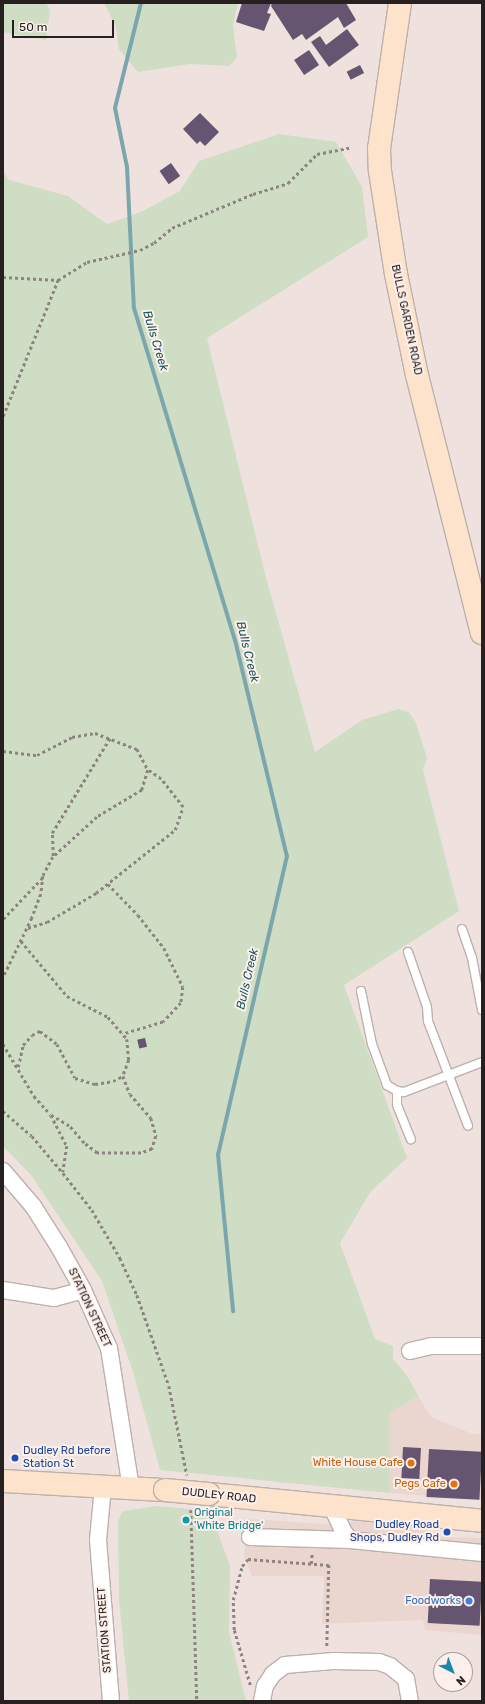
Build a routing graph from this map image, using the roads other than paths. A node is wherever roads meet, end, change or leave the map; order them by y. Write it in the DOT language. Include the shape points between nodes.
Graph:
graph roads {
  1 [pos="400,3"];
  2 [pos="482,633"];
  3 [pos="462,929"];
  4 [pos="408,952"];
  5 [pos="361,991"];
  6 [pos="482,1010"];
  7 [pos="482,1062"];
  8 [pos="447,1076"];
  9 [pos="397,1091"];
  10 [pos="468,1126"];
  11 [pos="411,1139"];
  12 [pos="3,1171"];
  13 [pos="3,1290"];
  14 [pos="83,1290"];
  15 [pos="482,1346"];
  16 [pos="410,1351"];
  17 [pos="3,1480"];
  18 [pos="103,1487"];
  19 [pos="131,1488"];
  20 [pos="332,1507"];
  21 [pos="482,1521"];
  22 [pos="250,1537"];
  23 [pos="350,1540"];
  24 [pos="482,1553"];
  25 [pos="257,1697"];
  26 [pos="110,1701"];
  27 [pos="410,1701"];
  1 -- 2 [label="main road, BULLS GARDEN ROAD" via="379,148 380,171 396,274 417,375"];
  3 -- 6 [label="lane" via="472,958"];
  4 -- 8 [label="lane"];
  5 -- 9 [label="lane" via="372,1044 387,1085"];
  7 -- 8 [label="lane"];
  8 -- 9 [label="lane" via="404,1092"];
  8 -- 10 [label="lane"];
  9 -- 11 [label="lane" via="397,1105"];
  12 -- 14 [label="street, STATION STREET" via="34,1206"];
  13 -- 14 [label="street" via="54,1298"];
  14 -- 19 [label="street, STATION STREET" via="108,1348"];
  15 -- 16 [label="street" via="431,1346"];
  17 -- 18 [label="main road, DUDLEY ROAD"];
  18 -- 19 [label="main road, DUDLEY ROAD"];
  18 -- 26 [label="street, STATION STREET" via="98,1540"];
  19 -- 20 [label="main road, DUDLEY ROAD, bridge"];
  20 -- 21 [label="main road, DUDLEY ROAD"];
  20 -- 23 [label="street" via="342,1531"];
  22 -- 23 [label="street"];
  23 -- 24 [label="street"];
  25 -- 27 [label="street" via="273,1674 285,1665 334,1661 379,1662 390,1666 406,1679"];
}
